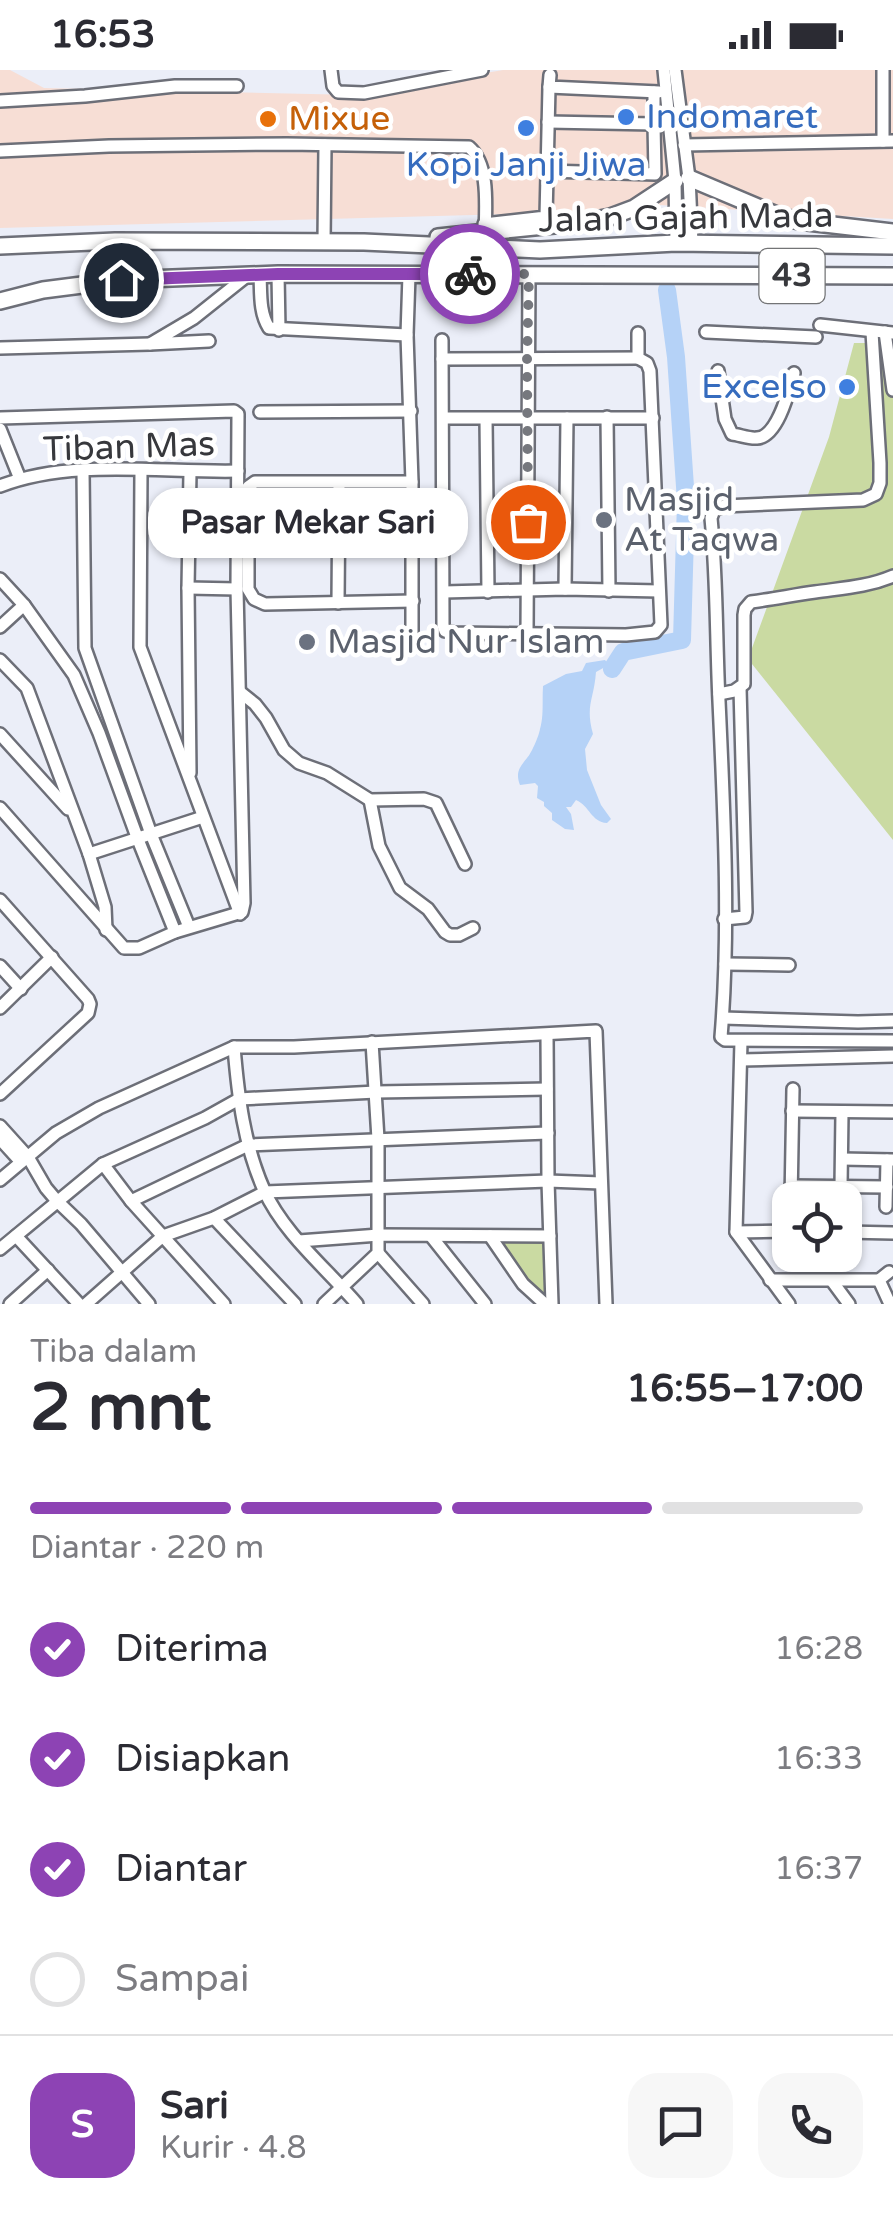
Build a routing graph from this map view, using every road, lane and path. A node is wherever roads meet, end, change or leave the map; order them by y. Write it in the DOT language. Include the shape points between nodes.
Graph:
graph roads {
  1 [pos="332,70"];
  2 [pos="410,70"];
  3 [pos="482,70"];
  4 [pos="664,70"];
  5 [pos="675,70"];
  6 [pos="883,70"];
  7 [pos="411,84"];
  8 [pos="237,86"];
  9 [pos="660,92"];
  10 [pos="0,100"];
  11 [pos="548,122"];
  12 [pos="654,124"];
  13 [pos="669,124"];
  14 [pos="888,141"];
  15 [pos="324,145"];
  16 [pos="684,145"];
  17 [pos="0,151"];
  18 [pos="546,171"];
  19 [pos="682,180"];
  20 [pos="893,232"];
  21 [pos="485,234"];
  22 [pos="324,242"];
  23 [pos="684,243"];
  24 [pos="0,246"];
  25 [pos="893,246"];
  26 [pos="278,274"];
  27 [pos="409,274"];
  28 [pos="529,274"];
  29 [pos="254,275"];
  30 [pos="672,275"];
  31 [pos="692,276"];
  32 [pos="893,276"];
  33 [pos="0,301"];
  34 [pos="279,330"];
  35 [pos="706,332"];
  36 [pos="883,332"];
  37 [pos="638,334"];
  38 [pos="406,335"];
  39 [pos="442,340"];
  40 [pos="209,341"];
  41 [pos="150,344"];
  42 [pos="0,348"];
  43 [pos="442,358"];
  44 [pos="638,358"];
  45 [pos="527,360"];
  46 [pos="718,371"];
  47 [pos="794,373"];
  48 [pos="893,390"];
  49 [pos="411,410"];
  50 [pos="260,412"];
  51 [pos="606,417"];
  52 [pos="0,418"];
  53 [pos="443,418"];
  54 [pos="527,418"];
  55 [pos="566,418"];
  56 [pos="654,418"];
  57 [pos="486,419"];
  58 [pos="0,430"];
  59 [pos="83,470"];
  60 [pos="141,470"];
  61 [pos="238,471"];
  62 [pos="190,472"];
  63 [pos="20,479"];
  64 [pos="412,482"];
  65 [pos="338,483"];
  66 [pos="0,484"];
  67 [pos="338,544"];
  68 [pos="248,546"];
  69 [pos="893,576"];
  70 [pos="0,578"];
  71 [pos="188,588"];
  72 [pos="237,589"];
  73 [pos="565,589"];
  74 [pos="529,591"];
  75 [pos="608,591"];
  76 [pos="444,592"];
  77 [pos="488,592"];
  78 [pos="659,592"];
  79 [pos="413,601"];
  80 [pos="338,604"];
  81 [pos="24,605"];
  82 [pos="0,627"];
  83 [pos="528,634"];
  84 [pos="412,635"];
  85 [pos="0,660"];
  86 [pos="740,688"];
  87 [pos="240,692"];
  88 [pos="719,694"];
  89 [pos="0,734"];
  90 [pos="190,780"];
  91 [pos="370,800"];
  92 [pos="0,808"];
  93 [pos="73,814"];
  94 [pos="203,817"];
  95 [pos="152,834"];
  96 [pos="137,837"];
  97 [pos="89,854"];
  98 [pos="465,864"];
  99 [pos="0,900"];
  100 [pos="240,914"];
  101 [pos="724,919"];
  102 [pos="189,927"];
  103 [pos="472,928"];
  104 [pos="106,930"];
  105 [pos="176,932"];
  106 [pos="52,958"];
  107 [pos="724,964"];
  108 [pos="789,965"];
  109 [pos="0,966"];
  110 [pos="21,989"];
  111 [pos="0,1008"];
  112 [pos="723,1018"];
  113 [pos="893,1021"];
  114 [pos="548,1034"];
  115 [pos="741,1041"];
  116 [pos="893,1041"];
  117 [pos="372,1042"];
  118 [pos="234,1047"];
  119 [pos="893,1056"];
  120 [pos="741,1060"];
  121 [pos="547,1089"];
  122 [pos="793,1090"];
  123 [pos="376,1092"];
  124 [pos="0,1094"];
  125 [pos="238,1099"];
  126 [pos="792,1111"];
  127 [pos="893,1112"];
  128 [pos="842,1113"];
  129 [pos="0,1126"];
  130 [pos="548,1133"];
  131 [pos="0,1139"];
  132 [pos="378,1139"];
  133 [pos="248,1145"];
  134 [pos="842,1158"];
  135 [pos="24,1160"];
  136 [pos="890,1160"];
  137 [pos="103,1164"];
  138 [pos="0,1180"];
  139 [pos="548,1181"];
  140 [pos="792,1182"];
  141 [pos="841,1182"];
  142 [pos="601,1183"];
  143 [pos="862,1186"];
  144 [pos="377,1187"];
  145 [pos="887,1187"];
  146 [pos="265,1192"];
  147 [pos="57,1201"];
  148 [pos="131,1201"];
  149 [pos="886,1207"];
  150 [pos="214,1218"];
  151 [pos="772,1231"];
  152 [pos="736,1232"];
  153 [pos="862,1232"];
  154 [pos="893,1233"];
  155 [pos="379,1234"];
  156 [pos="16,1236"];
  157 [pos="164,1236"];
  158 [pos="431,1236"];
  159 [pos="490,1236"];
  160 [pos="550,1236"];
  161 [pos="299,1240"];
  162 [pos="0,1249"];
  163 [pos="378,1253"];
  164 [pos="48,1270"];
  165 [pos="121,1273"];
  166 [pos="770,1280"];
  167 [pos="832,1281"];
  168 [pos="342,1287"];
  169 [pos="543,1303"];
  170 [pos="10,1304"];
  171 [pos="82,1304"];
  172 [pos="149,1304"];
  173 [pos="224,1304"];
  174 [pos="294,1304"];
  175 [pos="324,1304"];
  176 [pos="357,1304"];
  177 [pos="423,1304"];
  178 [pos="485,1304"];
  179 [pos="606,1304"];
  180 [pos="790,1304"];
  181 [pos="848,1304"];
  182 [pos="890,1304"];
  1 -- 7 [label="street" via="338,92"];
  2 -- 7 [label="street"];
  3 -- 7 [label="street"];
  4 -- 9 [label="street"];
  5 -- 16 [label="street"];
  6 -- 14 [label="street"];
  8 -- 10 [label="street"];
  9 -- 11 [label="street" via="549,81"];
  9 -- 12 [label="street"];
  9 -- 13 [label="street"];
  11 -- 12 [label="street"];
  11 -- 18 [label="street"];
  12 -- 13 [label="street"];
  12 -- 18 [label="street" via="655,174"];
  13 -- 19 [label="street"];
  14 -- 16 [label="street"];
  15 -- 17 [label="street"];
  15 -- 21 [label="street" via="469,147 484,173"];
  15 -- 22 [label="street"];
  16 -- 19 [label="street"];
  18 -- 21 [label="street" via="546,217"];
  19 -- 20 [label="highway" via="779,216"];
  19 -- 21 [label="highway" via="610,217"];
  19 -- 23 [label="street"];
  21 -- 22 [label="highway, Jalan Gajah Mada / 43"];
  21 -- 23 [label="highway, Jalan Gajah Mada / 43" via="540,250"];
  22 -- 24 [label="highway, Jalan Gajah Mada / 43"];
  23 -- 25 [label="highway, Jalan Gajah Mada / 43"];
  23 -- 30 [label="highway"];
  23 -- 31 [label="highway"];
  26 -- 27 [label="highway, Jalan Gajah Mada"];
  26 -- 29 [label="highway, Jalan Gajah Mada"];
  26 -- 34 [label="street"];
  27 -- 28 [label="highway, Jalan Gajah Mada"];
  27 -- 38 [label="street"];
  28 -- 30 [label="highway, Jalan Gajah Mada"];
  28 -- 45 [label="street"];
  29 -- 33 [label="highway, Jalan Gajah Mada" via="121,280"];
  29 -- 34 [label="street" via="264,320"];
  29 -- 41 [label="street"];
  30 -- 31 [label="highway, Jalan Gajah Mada"];
  31 -- 32 [label="highway, Jalan Gajah Mada / 43"];
  34 -- 38 [label="street"];
  35 -- 36 [label="street"];
  36 -- 48 [label="street"];
  36 -- 88 [label="street" via="876,494 724,506 712,513"];
  37 -- 44 [label="street"];
  38 -- 49 [label="street"];
  39 -- 43 [label="street"];
  40 -- 41 [label="street"];
  41 -- 42 [label="street"];
  43 -- 45 [label="street"];
  43 -- 53 [label="street"];
  44 -- 45 [label="street"];
  44 -- 56 [label="street" via="649,367"];
  45 -- 54 [label="street"];
  46 -- 47 [label="street" via="732,434 756,438 774,428"];
  49 -- 50 [label="street"];
  49 -- 64 [label="street"];
  51 -- 55 [label="street"];
  51 -- 56 [label="street"];
  51 -- 75 [label="street"];
  52 -- 61 [label="street, Tiban Mas" via="234,411"];
  53 -- 57 [label="street"];
  53 -- 76 [label="street"];
  54 -- 55 [label="street"];
  54 -- 57 [label="street"];
  54 -- 74 [label="street"];
  55 -- 73 [label="street"];
  56 -- 78 [label="street"];
  57 -- 77 [label="street"];
  58 -- 63 [label="street, Tiban Mas"];
  59 -- 60 [label="street, Tiban Mas"];
  59 -- 63 [label="street, Tiban Mas"];
  59 -- 95 [label="street" via="85,648"];
  60 -- 62 [label="street, Tiban Mas"];
  60 -- 90 [label="street" via="140,647"];
  61 -- 62 [label="street, Tiban Mas"];
  61 -- 72 [label="street"];
  62 -- 71 [label="street"];
  63 -- 66 [label="street, Tiban Mas"];
  64 -- 65 [label="street"];
  64 -- 79 [label="street"];
  65 -- 67 [label="street"];
  65 -- 68 [label="street" via="250,484"];
  67 -- 68 [label="street"];
  67 -- 80 [label="street"];
  68 -- 80 [label="street" via="254,599"];
  69 -- 86 [label="street" via="856,588 751,602 745,609"];
  70 -- 81 [label="street"];
  71 -- 72 [label="street"];
  71 -- 90 [label="street"];
  72 -- 87 [label="street"];
  73 -- 74 [label="street"];
  73 -- 75 [label="street"];
  74 -- 77 [label="street"];
  74 -- 83 [label="street"];
  75 -- 78 [label="street"];
  76 -- 77 [label="street"];
  76 -- 83 [label="street" via="448,632"];
  78 -- 83 [label="street" via="656,632"];
  79 -- 80 [label="street"];
  79 -- 84 [label="street"];
  81 -- 82 [label="street"];
  81 -- 96 [label="street" via="74,674"];
  85 -- 93 [label="street" via="27,688"];
  86 -- 88 [label="street"];
  86 -- 101 [label="street" via="746,912"];
  87 -- 91 [label="street" via="266,718 290,758"];
  87 -- 100 [label="street"];
  88 -- 101 [label="street"];
  89 -- 93 [label="street"];
  90 -- 94 [label="street"];
  91 -- 98 [label="street" via="436,803"];
  91 -- 103 [label="street" via="379,846 400,888 450,935"];
  92 -- 104 [label="street"];
  93 -- 97 [label="street"];
  94 -- 95 [label="street"];
  94 -- 100 [label="street"];
  95 -- 96 [label="street"];
  95 -- 102 [label="street"];
  96 -- 97 [label="street"];
  96 -- 105 [label="street"];
  97 -- 104 [label="street"];
  99 -- 106 [label="street"];
  100 -- 102 [label="street"];
  101 -- 107 [label="street"];
  102 -- 105 [label="street"];
  104 -- 105 [label="street" via="128,949"];
  106 -- 110 [label="street"];
  106 -- 124 [label="street" via="88,1000 88,1014"];
  107 -- 108 [label="street"];
  107 -- 112 [label="street"];
  109 -- 110 [label="street"];
  110 -- 111 [label="street"];
  112 -- 113 [label="street"];
  112 -- 115 [label="street" via="722,1039"];
  114 -- 117 [label="street"];
  114 -- 121 [label="street"];
  114 -- 142 [label="street" via="596,1031"];
  115 -- 116 [label="street"];
  115 -- 120 [label="street"];
  117 -- 118 [label="street"];
  117 -- 123 [label="street"];
  118 -- 125 [label="street"];
  118 -- 135 [label="street" via="99,1108"];
  119 -- 120 [label="street"];
  120 -- 152 [label="street"];
  121 -- 123 [label="street"];
  121 -- 130 [label="street"];
  122 -- 126 [label="street"];
  123 -- 125 [label="street"];
  123 -- 132 [label="street"];
  125 -- 133 [label="street"];
  125 -- 137 [label="street"];
  126 -- 128 [label="street"];
  126 -- 140 [label="street"];
  127 -- 128 [label="street"];
  128 -- 134 [label="street"];
  129 -- 135 [label="street"];
  130 -- 132 [label="street"];
  130 -- 139 [label="street"];
  131 -- 135 [label="street"];
  132 -- 133 [label="street"];
  132 -- 144 [label="street"];
  133 -- 146 [label="street"];
  133 -- 148 [label="street"];
  134 -- 136 [label="street"];
  134 -- 141 [label="street"];
  135 -- 138 [label="street"];
  135 -- 147 [label="street"];
  136 -- 145 [label="street"];
  137 -- 147 [label="street"];
  137 -- 148 [label="street"];
  139 -- 142 [label="street"];
  139 -- 144 [label="street"];
  139 -- 160 [label="street"];
  142 -- 179 [label="street"];
  143 -- 145 [label="street"];
  144 -- 146 [label="street"];
  144 -- 155 [label="street"];
  145 -- 149 [label="street"];
  146 -- 150 [label="street"];
  146 -- 161 [label="street"];
  147 -- 156 [label="street"];
  147 -- 165 [label="street"];
  148 -- 157 [label="street"];
  150 -- 157 [label="street"];
  150 -- 174 [label="street"];
  151 -- 152 [label="street"];
  152 -- 166 [label="street"];
  153 -- 154 [label="street"];
  155 -- 158 [label="street"];
  155 -- 161 [label="street"];
  155 -- 163 [label="street"];
  156 -- 162 [label="street"];
  156 -- 164 [label="street"];
  157 -- 165 [label="street"];
  157 -- 173 [label="street"];
  158 -- 159 [label="street"];
  158 -- 178 [label="street"];
  159 -- 160 [label="street"];
  159 -- 169 [label="street"];
  160 -- 169 [label="street"];
  161 -- 168 [label="street"];
  163 -- 168 [label="street"];
  163 -- 177 [label="street"];
  164 -- 170 [label="street"];
  164 -- 171 [label="street"];
  165 -- 171 [label="street"];
  165 -- 172 [label="street"];
  166 -- 167 [label="street"];
  166 -- 180 [label="street"];
  167 -- 181 [label="street"];
  167 -- 182 [label="street" via="884,1276"];
  168 -- 175 [label="street"];
  168 -- 176 [label="street"];
}
